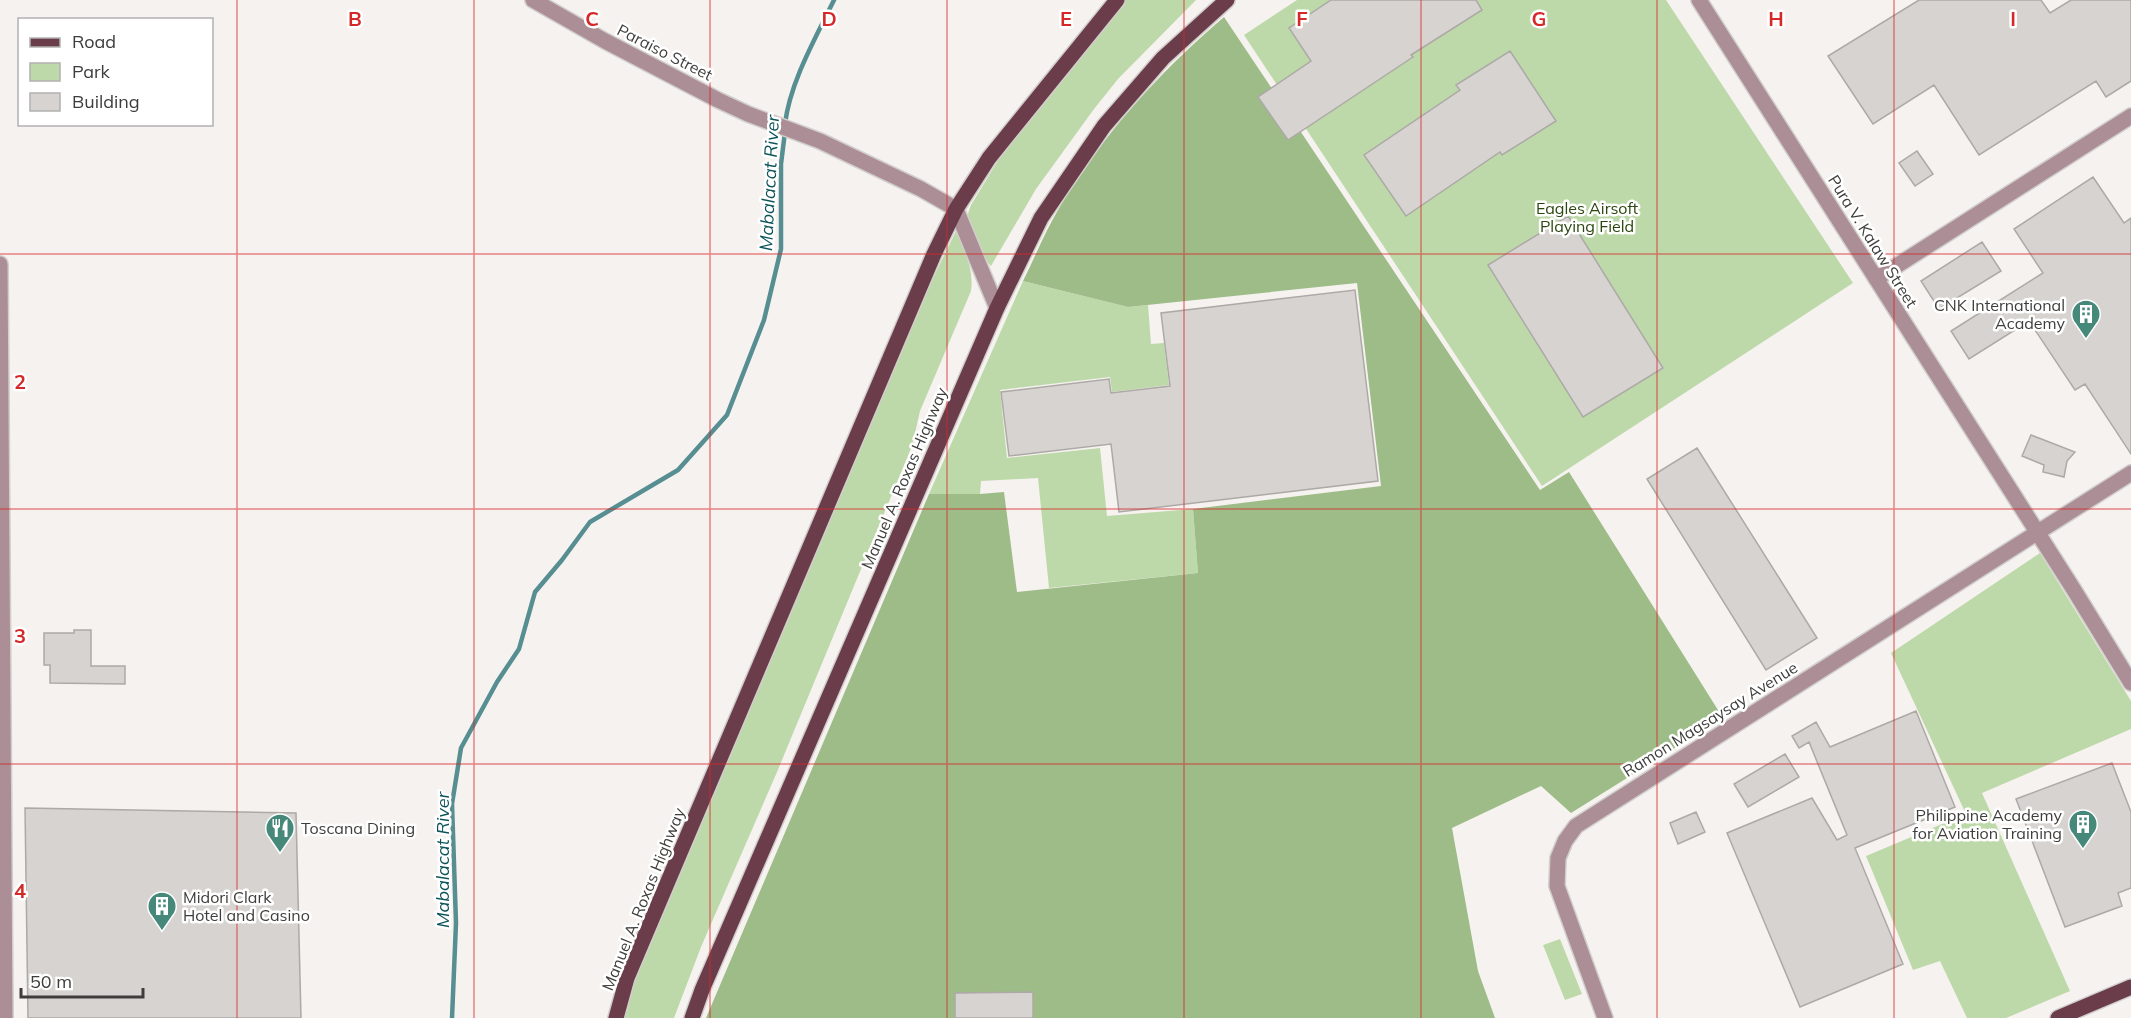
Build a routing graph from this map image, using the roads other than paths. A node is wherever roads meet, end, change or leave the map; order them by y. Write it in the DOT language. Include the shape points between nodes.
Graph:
graph roads {
  1 [pos="533,0"];
  2 [pos="1117,0"];
  3 [pos="1227,0"];
  4 [pos="1699,0"];
  5 [pos="2131,116"];
  6 [pos="956,209"];
  7 [pos="0,264"];
  8 [pos="1876,279"];
  9 [pos="997,309"];
  10 [pos="0,331"];
  11 [pos="1,388"];
  12 [pos="2131,473"];
  13 [pos="2037,532"];
  14 [pos="2131,683"];
  15 [pos="2131,987"];
  16 [pos="5,1018"];
  17 [pos="616,1018"];
  18 [pos="692,1018"];
  19 [pos="1605,1018"];
  20 [pos="2058,1018"];
  1 -- 6 [label="street, Paraiso Street" via="718,100 820,141"];
  2 -- 6 [label="main road, Manuel A. Roxas Highway" via="989,159"];
  3 -- 9 [label="main road, Manuel A. Roxas Highway" via="1163,58 1104,126 1041,218"];
  4 -- 8 [label="street, Pura V. Kalaw Street"];
  5 -- 8 [label="street"];
  6 -- 9 [label="street"];
  6 -- 17 [label="main road, Manuel A. Roxas Highway" via="627,978"];
  7 -- 10 [label="street"];
  8 -- 13 [label="street, Pura V. Kalaw Street"];
  9 -- 18 [label="main road, Manuel A. Roxas Highway"];
  10 -- 11 [label="street"];
  11 -- 16 [label="street"];
  12 -- 13 [label="street, Ramon Magsaysay Avenue"];
  13 -- 14 [label="street, Pura V. Kalaw Street"];
  13 -- 19 [label="street, Ramon Magsaysay Avenue" via="1576,826 1558,858 1557,886"];
  15 -- 20 [label="main road"];
}
